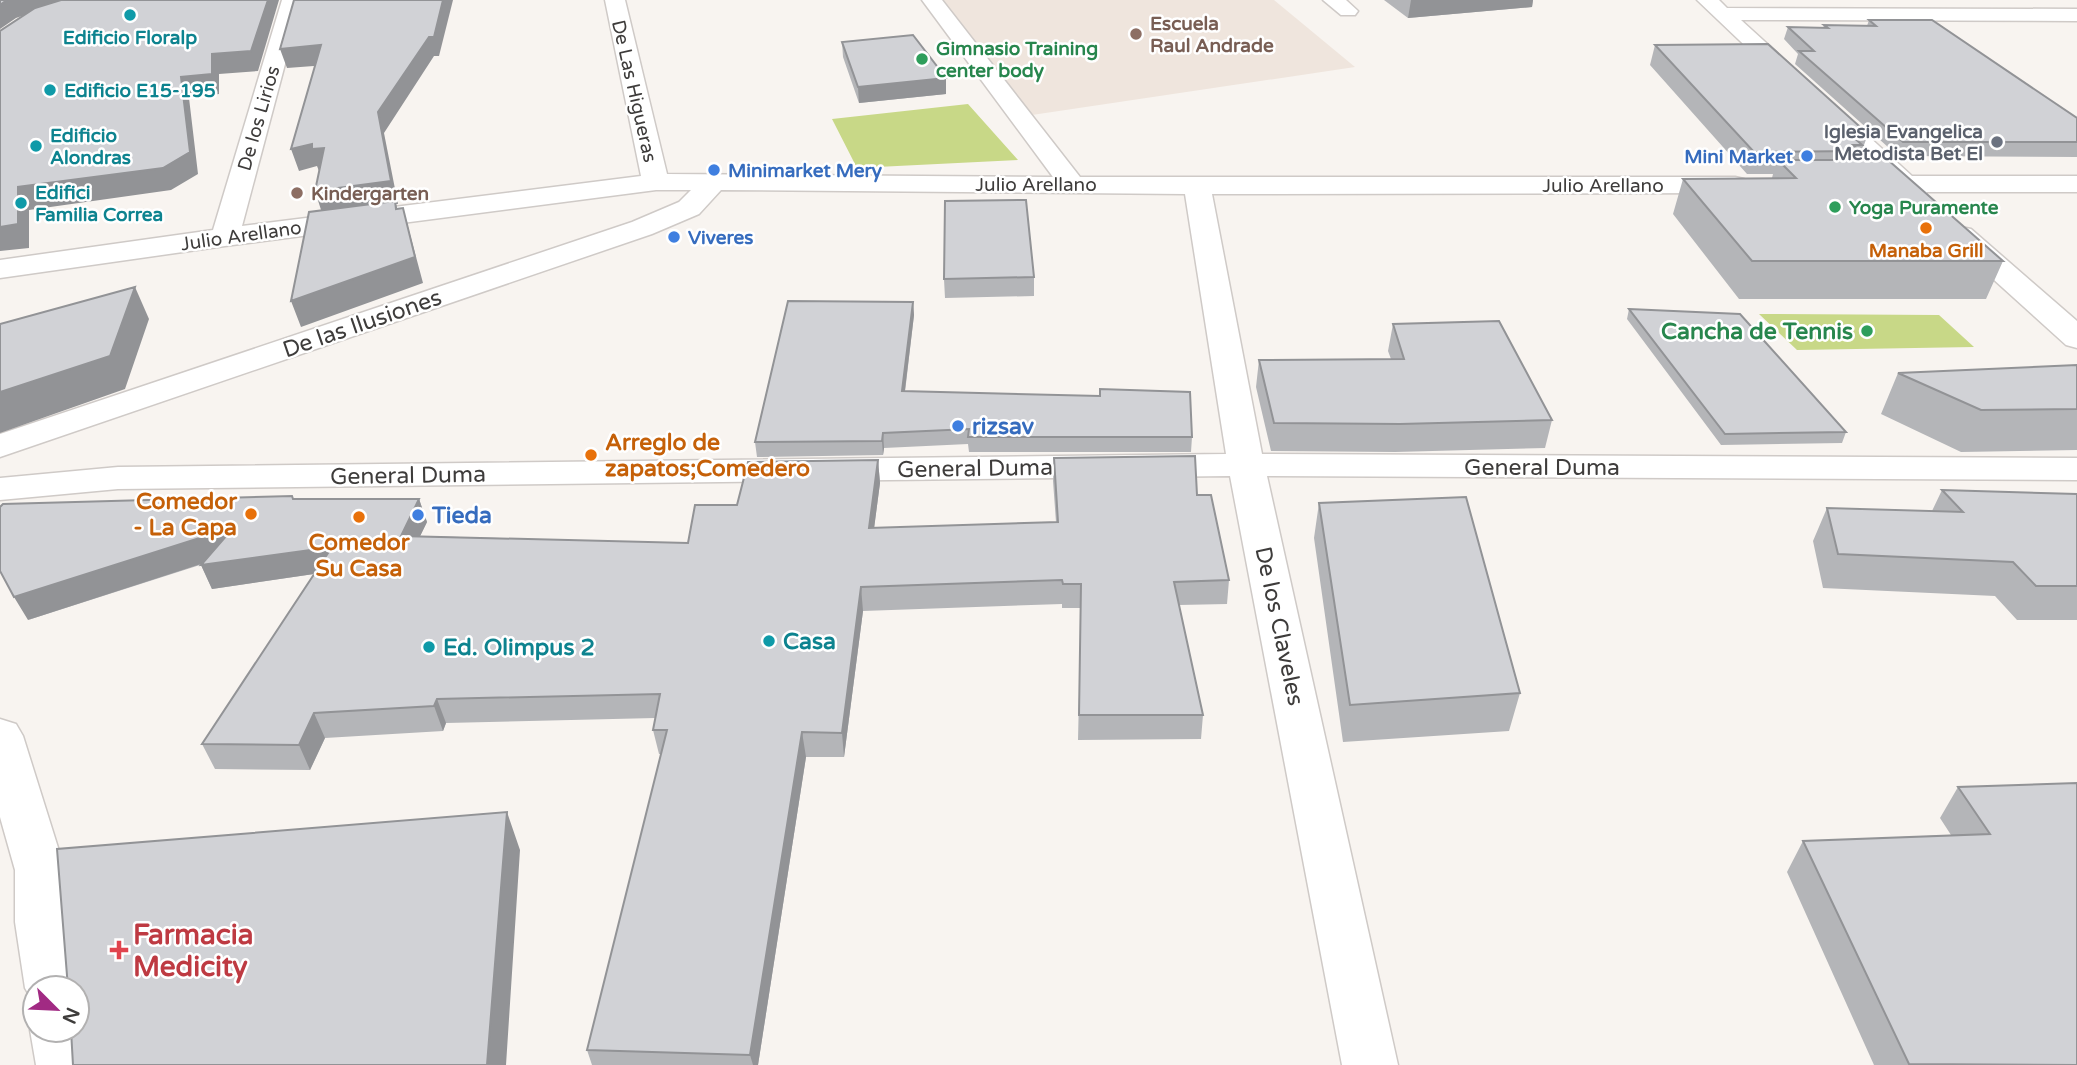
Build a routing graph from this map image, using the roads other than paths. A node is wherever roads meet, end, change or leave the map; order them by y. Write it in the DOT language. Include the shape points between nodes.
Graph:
graph roads {
  1 [pos="292,0"];
  2 [pos="615,0"];
  3 [pos="932,0"];
  4 [pos="1714,7"];
  5 [pos="2077,15"];
  6 [pos="714,182"];
  7 [pos="656,183"];
  8 [pos="1071,183"];
  9 [pos="1837,184"];
  10 [pos="1905,184"];
  11 [pos="2077,184"];
  12 [pos="1755,185"];
  13 [pos="1196,186"];
  14 [pos="225,236"];
  15 [pos="0,269"];
  16 [pos="2077,338"];
  17 [pos="0,446"];
  18 [pos="1246,465"];
  19 [pos="2077,469"];
  20 [pos="0,489"];
  21 [pos="0,736"];
  22 [pos="50,974"];
  23 [pos="60,1044"];
  24 [pos="64,1065"];
  25 [pos="1370,1065"];
  1 -- 14 [label="street, De los Lirios"];
  2 -- 7 [label="street, De Las Higueras"];
  3 -- 8 [label="street"];
  4 -- 5 [label="street"];
  4 -- 10 [label="street"];
  6 -- 7 [label="street, Julio Arellano"];
  6 -- 8 [label="street, Julio Arellano"];
  6 -- 17 [label="street, De las Ilusiones" via="689,208 642,228"];
  7 -- 14 [label="street, Julio Arellano"];
  8 -- 13 [label="street, Julio Arellano"];
  9 -- 10 [label="street"];
  10 -- 11 [label="street"];
  10 -- 16 [label="street"];
  12 -- 13 [label="street, Julio Arellano"];
  13 -- 18 [label="street, De los Claveles"];
  14 -- 15 [label="street, Julio Arellano"];
  18 -- 19 [label="street, General Duma"];
  18 -- 20 [label="street, General Duma" via="118,478"];
  18 -- 25 [label="street, De los Claveles"];
  21 -- 22 [label="street" via="40,870 41,922"];
  23 -- 24 [label="street"];
}
